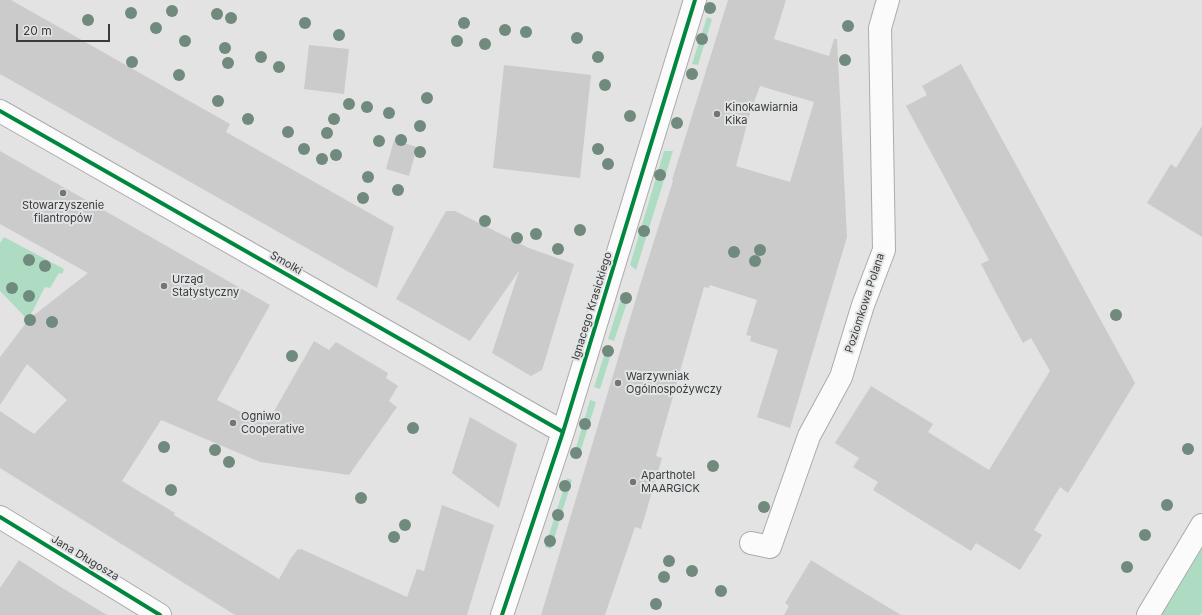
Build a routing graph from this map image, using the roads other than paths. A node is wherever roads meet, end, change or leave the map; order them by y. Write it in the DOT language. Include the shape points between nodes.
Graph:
graph roads {
  1 [pos="695,0"];
  2 [pos="888,0"];
  3 [pos="0,111"];
  4 [pos="563,432"];
  5 [pos="0,517"];
  6 [pos="1202,525"];
  7 [pos="751,543"];
  8 [pos="160,615"];
  9 [pos="502,615"];
  10 [pos="1148,615"];
  1 -- 4 [label="street, Ignacego Krasickiego"];
  2 -- 7 [label="street, Poziomkowa Polana" via="880,28 884,250 863,305 841,377 808,436 770,547"];
  3 -- 4 [label="street, Smolki"];
  4 -- 9 [label="street, Ignacego Krasickiego"];
  5 -- 8 [label="street, Jana Długosza"];
  6 -- 10 [label="street"];
}
